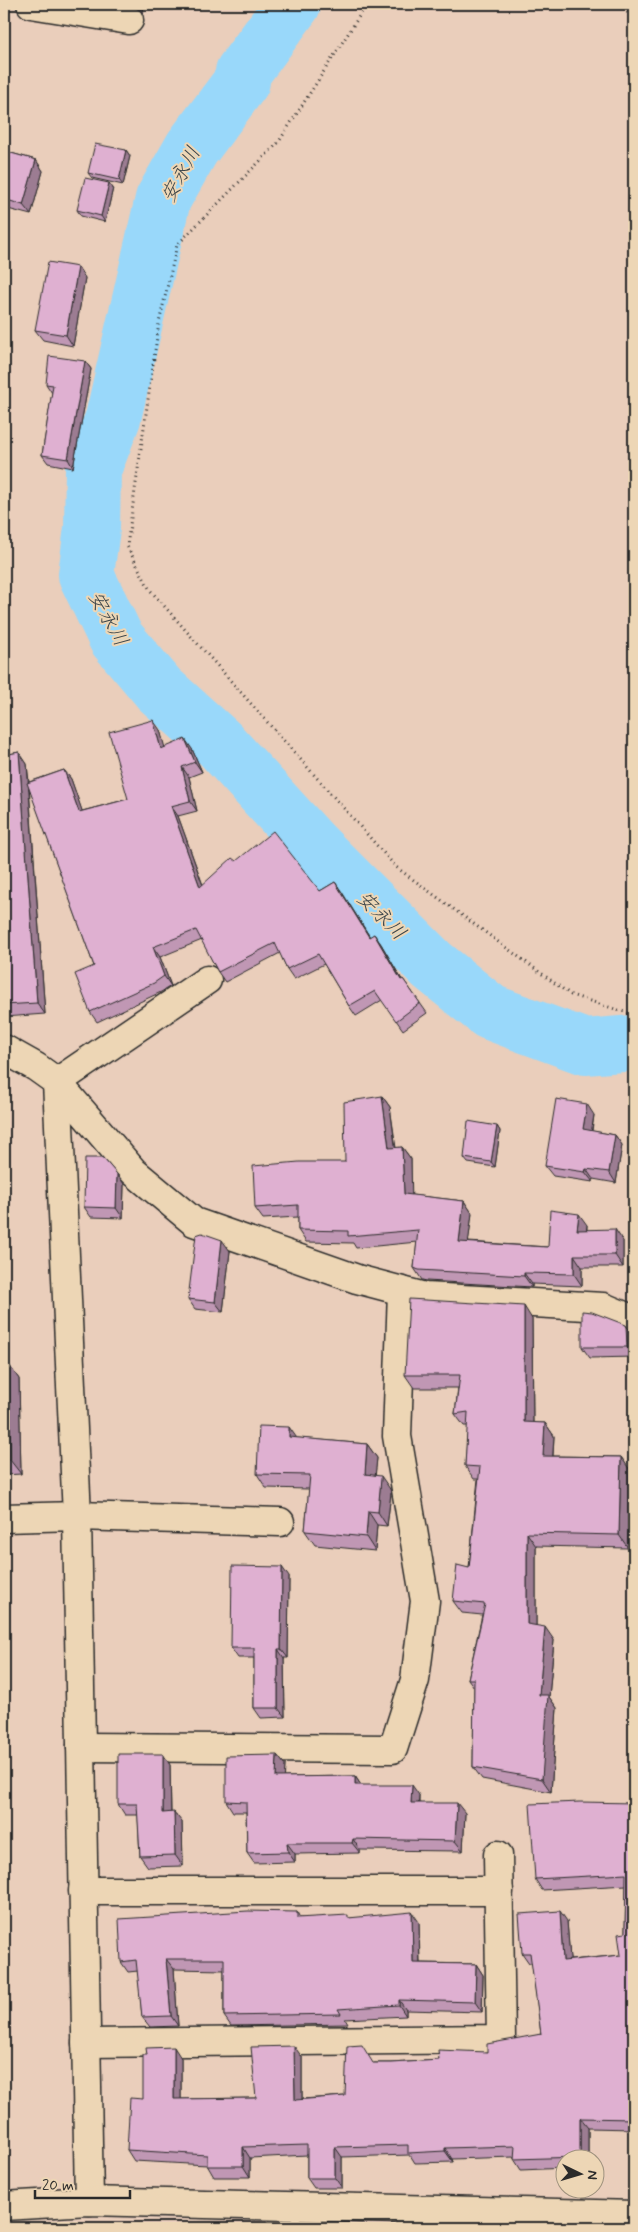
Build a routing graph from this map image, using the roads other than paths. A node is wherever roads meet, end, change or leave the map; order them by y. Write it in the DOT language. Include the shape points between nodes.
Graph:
graph roads {
  1 [pos="31,4"];
  2 [pos="129,20"];
  3 [pos="207,980"];
  4 [pos="4,1049"];
  5 [pos="56,1082"];
  6 [pos="402,1291"];
  7 [pos="634,1320"];
  8 [pos="77,1516"];
  9 [pos="4,1518"];
  10 [pos="280,1522"];
  11 [pos="81,1747"];
  12 [pos="498,1855"];
  13 [pos="83,1890"];
  14 [pos="499,1891"];
  15 [pos="86,2043"];
  16 [pos="89,2201"];
  17 [pos="4,2206"];
  18 [pos="634,2214"];
  1 -- 2 [label="street"];
  3 -- 5 [label="street"];
  4 -- 5 [label="street"];
  5 -- 6 [label="street" via="134,1172 194,1222 357,1279"];
  5 -- 8 [label="street"];
  6 -- 7 [label="street" via="425,1297 603,1307"];
  6 -- 11 [label="street" via="397,1436 425,1601 414,1680 393,1749"];
  8 -- 9 [label="street"];
  8 -- 10 [label="street"];
  8 -- 11 [label="street"];
  11 -- 13 [label="street"];
  12 -- 14 [label="street"];
  13 -- 14 [label="street"];
  13 -- 15 [label="street"];
  14 -- 15 [label="street" via="501,2039"];
  15 -- 16 [label="street"];
  16 -- 17 [label="street"];
  16 -- 18 [label="street"];
}
